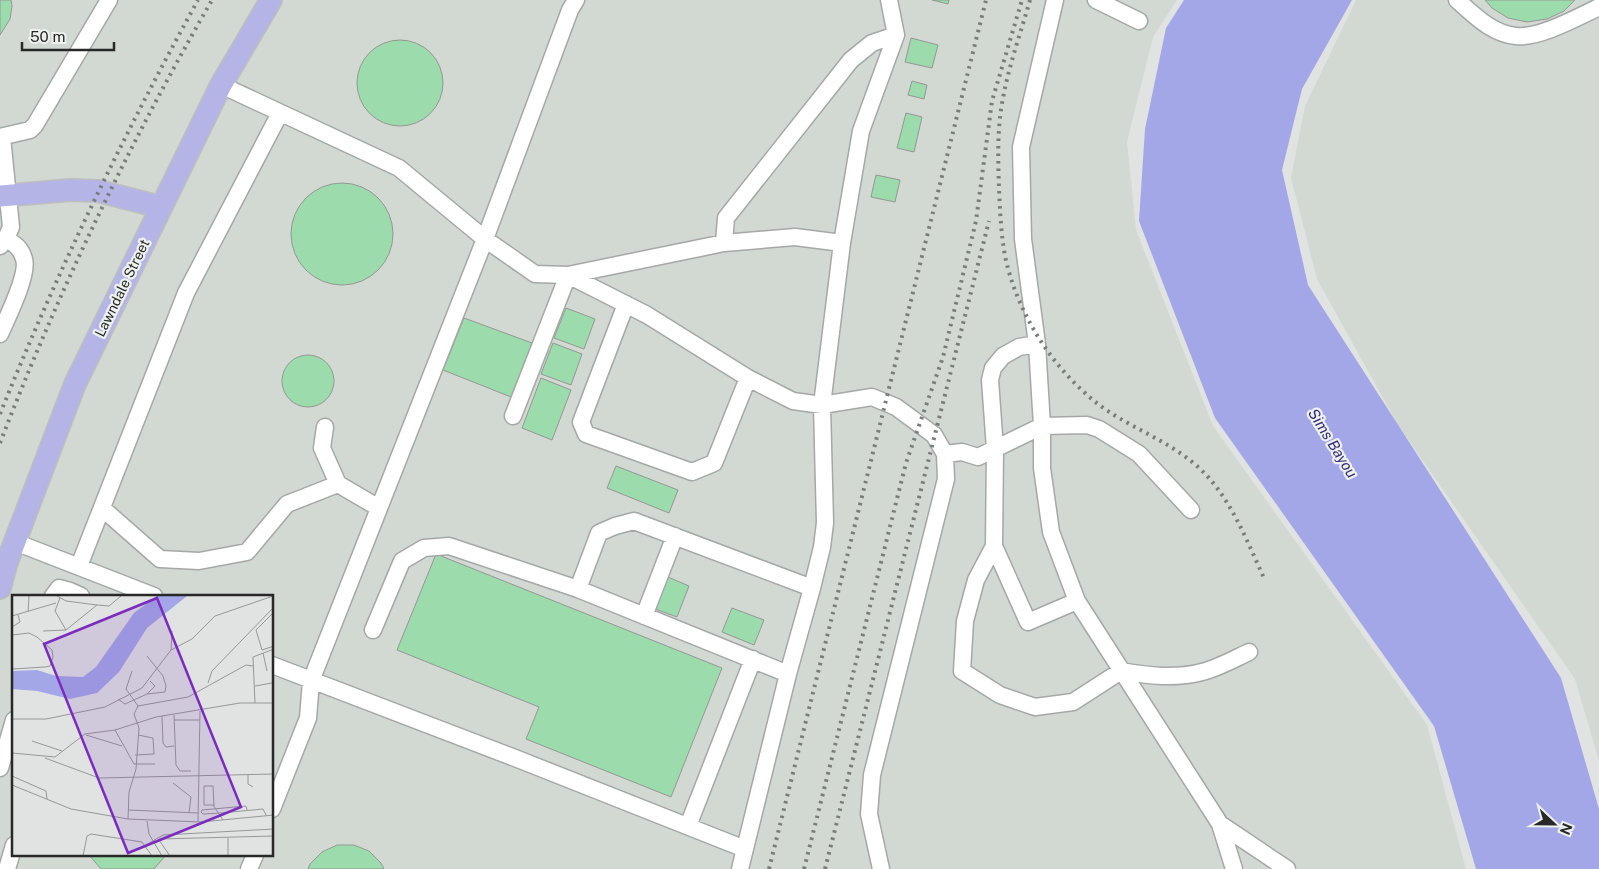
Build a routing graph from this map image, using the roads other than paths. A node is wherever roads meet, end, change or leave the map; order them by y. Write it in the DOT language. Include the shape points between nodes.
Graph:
graph roads {
  1 [pos="109,0"];
  2 [pos="271,0"];
  3 [pos="576,0"];
  4 [pos="889,0"];
  5 [pos="1055,0"];
  6 [pos="1096,0"];
  7 [pos="1458,0"];
  8 [pos="1599,8"];
  9 [pos="1139,21"];
  10 [pos="896,36"];
  11 [pos="221,85"];
  12 [pos="280,113"];
  13 [pos="1,137"];
  14 [pos="4,195"];
  15 [pos="161,207"];
  16 [pos="485,239"];
  17 [pos="2,242"];
  18 [pos="724,243"];
  19 [pos="842,243"];
  20 [pos="568,275"];
  21 [pos="626,304"];
  22 [pos="0,334"];
  23 [pos="1037,344"];
  24 [pos="748,378"];
  25 [pos="822,405"];
  26 [pos="513,416"];
  27 [pos="1042,426"];
  28 [pos="325,427"];
  29 [pos="995,449"];
  30 [pos="945,454"];
  31 [pos="338,484"];
  32 [pos="102,508"];
  33 [pos="379,508"];
  34 [pos="1191,510"];
  35 [pos="675,536"];
  36 [pos="15,542"];
  37 [pos="994,546"];
  38 [pos="79,566"];
  39 [pos="0,588"];
  40 [pos="812,588"];
  41 [pos="578,589"];
  42 [pos="55,595"];
  43 [pos="79,595"];
  44 [pos="152,595"];
  45 [pos="1077,601"];
  46 [pos="644,616"];
  47 [pos="373,630"];
  48 [pos="1249,652"];
  49 [pos="753,659"];
  50 [pos="274,666"];
  51 [pos="1121,671"];
  52 [pos="788,674"];
  53 [pos="311,681"];
  54 [pos="12,727"];
  55 [pos="0,768"];
  56 [pos="274,804"];
  57 [pos="1220,824"];
  58 [pos="688,826"];
  59 [pos="746,849"];
  60 [pos="12,852"];
  61 [pos="255,856"];
  62 [pos="7,869"];
  63 [pos="249,869"];
  64 [pos="740,869"];
  65 [pos="881,869"];
  66 [pos="1234,869"];
  67 [pos="1286,869"];
  1 -- 13 [label="lane" via="36,125 30,130"];
  2 -- 11 [label="main road, Lawndale Street"];
  3 -- 16 [label="lane"];
  4 -- 10 [label="lane"];
  5 -- 23 [label="lane" via="1021,147 1023,239"];
  6 -- 9 [label="lane"];
  7 -- 8 [label="lane" via="1493,29 1516,36 1538,34"];
  10 -- 18 [label="lane" via="872,43 851,60 726,218"];
  10 -- 19 [label="lane" via="861,132"];
  11 -- 12 [label="lane"];
  11 -- 15 [label="main road, Lawndale Street"];
  12 -- 16 [label="lane" via="399,168"];
  12 -- 32 [label="lane" via="186,293"];
  13 -- 14 [label="lane"];
  14 -- 15 [label="main road" via="98,191"];
  14 -- 17 [label="lane" via="11,227"];
  15 -- 36 [label="main road, Lawndale Street" via="75,384"];
  16 -- 20 [label="lane" via="535,274"];
  16 -- 33 [label="lane"];
  17 -- 22 [label="lane" via="18,245 25,260 22,280"];
  18 -- 19 [label="lane" via="795,237"];
  18 -- 20 [label="lane"];
  19 -- 25 [label="lane"];
  20 -- 21 [label="lane"];
  20 -- 26 [label="lane"];
  21 -- 24 [label="lane"];
  21 -- 24 [label="lane" via="581,422 586,434 692,472 714,463"];
  23 -- 27 [label="lane"];
  23 -- 29 [label="lane" via="1019,347 1003,356 993,368 990,380"];
  24 -- 25 [label="lane" via="793,401"];
  25 -- 30 [label="lane" via="872,397 896,407 928,430"];
  25 -- 40 [label="lane" via="825,523"];
  27 -- 29 [label="lane"];
  27 -- 34 [label="lane" via="1081,424 1099,429 1139,454"];
  27 -- 45 [label="lane" via="1042,468 1051,532"];
  28 -- 31 [label="lane" via="322,448"];
  29 -- 30 [label="lane" via="978,457 962,452"];
  29 -- 37 [label="lane"];
  30 -- 65 [label="lane" via="946,479 872,775 869,814"];
  31 -- 32 [label="lane" via="286,504 246,552 199,561 160,559"];
  31 -- 33 [label="lane"];
  32 -- 38 [label="lane"];
  33 -- 53 [label="lane"];
  35 -- 40 [label="lane"];
  35 -- 41 [label="lane" via="634,521 599,533"];
  35 -- 46 [label="lane"];
  36 -- 38 [label="lane"];
  36 -- 39 [label="main road, Lawndale Street"];
  37 -- 45 [label="lane" via="1028,622"];
  37 -- 51 [label="lane" via="976,580 967,613 962,671 1000,695 1035,706 1073,702"];
  38 -- 44 [label="lane"];
  40 -- 52 [label="lane"];
  41 -- 46 [label="lane"];
  41 -- 47 [label="lane" via="449,546 424,548 402,561"];
  42 -- 43 [label="lane" via="59,588"];
  45 -- 51 [label="lane"];
  46 -- 49 [label="lane"];
  48 -- 51 [label="lane" via="1203,672 1172,677"];
  49 -- 52 [label="lane"];
  49 -- 58 [label="lane"];
  50 -- 53 [label="lane"];
  51 -- 57 [label="lane"];
  52 -- 59 [label="lane"];
  53 -- 56 [label="lane" via="308,718"];
  53 -- 58 [label="lane"];
  54 -- 55 [label="lane"];
  57 -- 66 [label="lane"];
  57 -- 67 [label="lane"];
  58 -- 59 [label="lane"];
  59 -- 64 [label="lane"];
  60 -- 62 [label="lane"];
  61 -- 63 [label="lane"];
}
